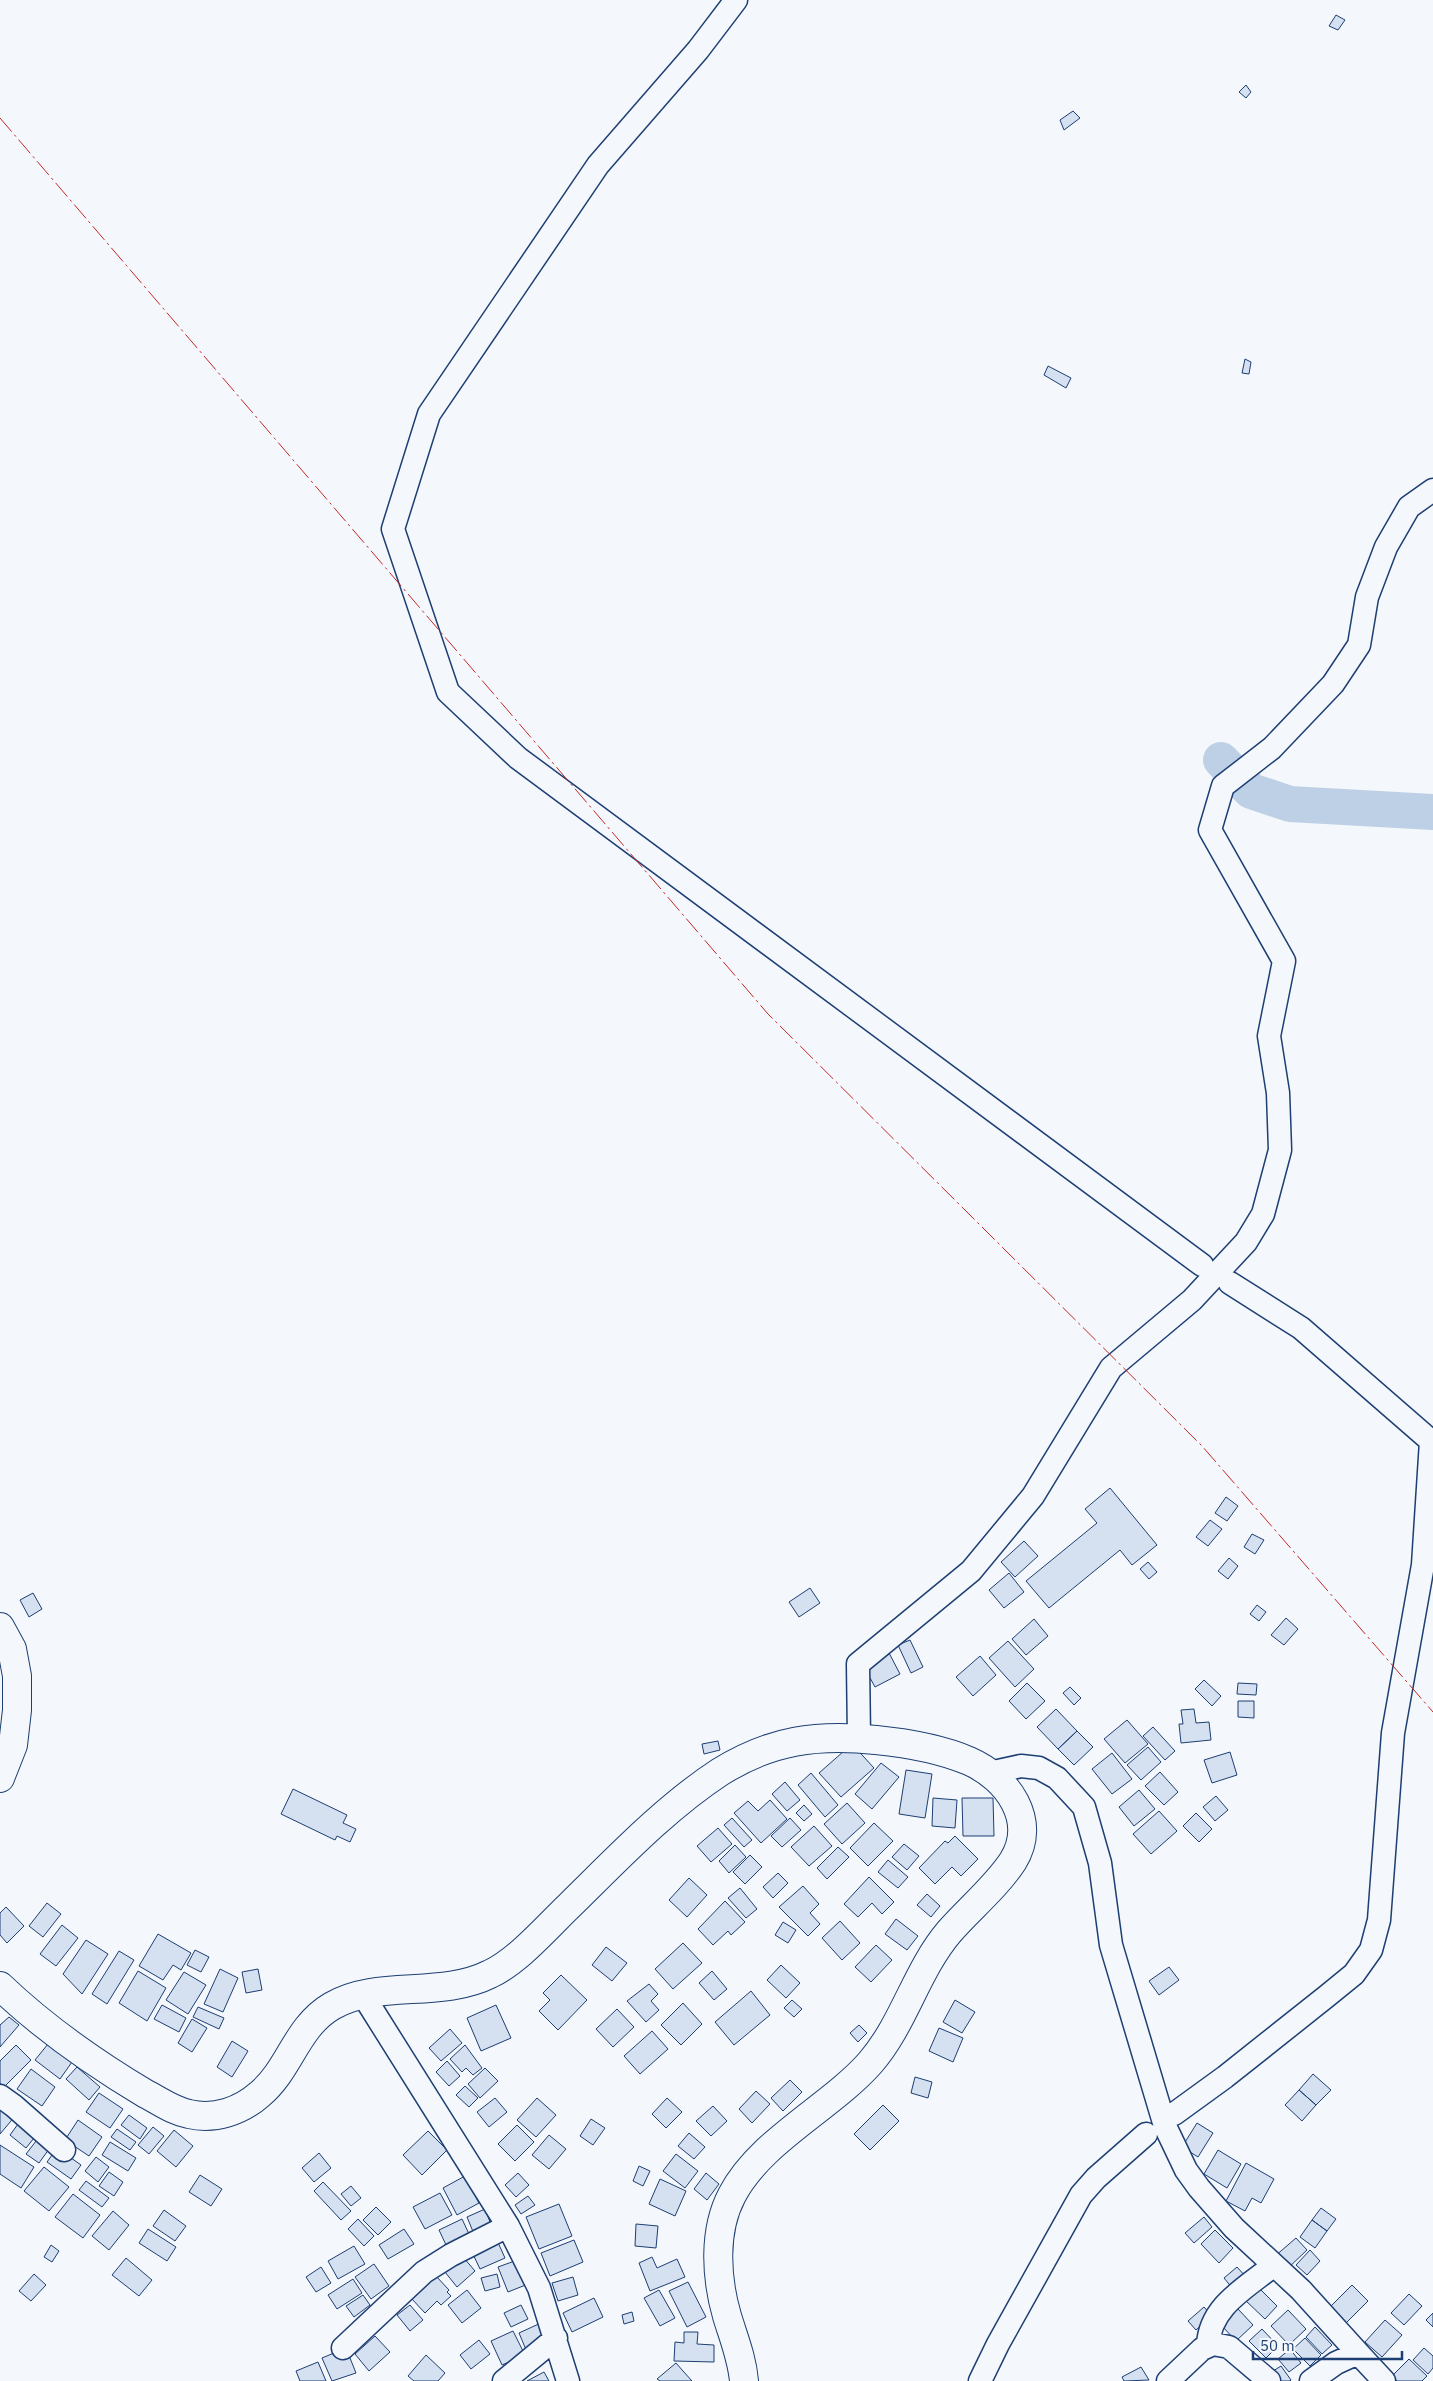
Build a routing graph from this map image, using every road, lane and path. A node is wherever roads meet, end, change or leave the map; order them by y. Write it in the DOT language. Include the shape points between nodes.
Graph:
graph roads {
  1 [pos="736,0"];
  2 [pos="1433,490"];
  3 [pos="1202,1265"];
  4 [pos="1230,1283"];
  5 [pos="0,1627"];
  6 [pos="858,1738"];
  7 [pos="989,1773"];
  8 [pos="0,1778"];
  9 [pos="0,1986"];
  10 [pos="363,1995"];
  11 [pos="0,2096"];
  12 [pos="1174,2114"];
  13 [pos="1146,2134"];
  14 [pos="64,2150"];
  15 [pos="508,2226"];
  16 [pos="1274,2266"];
  17 [pos="556,2338"];
  18 [pos="1208,2345"];
  19 [pos="343,2348"];
  20 [pos="1358,2353"];
  21 [pos="504,2381"];
  22 [pos="568,2381"];
  23 [pos="744,2381"];
  24 [pos="980,2381"];
  25 [pos="1168,2381"];
  26 [pos="1269,2381"];
  27 [pos="1311,2381"];
  28 [pos="1384,2381"];
  1 -- 3 [label="street" via="698,50 598,166 430,414 393,529 448,692 518,758"];
  2 -- 6 [label="street" via="1409,507 1386,547 1367,596 1359,645 1333,684 1272,748 1223,786 1210,830 1284,961 1269,1036 1278,1094 1280,1150 1263,1214 1246,1242 1192,1300 1111,1368 1033,1496 971,1571 858,1664"];
  4 -- 12 [label="street" via="1301,1328 1431,1440 1422,1565 1393,1733 1379,1920 1370,1950 1354,1974"];
  5 -- 8 [label="highway" via="12,1649 17,1676 17,1710 13,1745"];
  6 -- 7 [label="highway" via="924,1748 969,1761"];
  6 -- 10 [label="highway" via="811,1738 786,1742 723,1770 650,1829 494,1973 444,1988"];
  7 -- 16 [label="street" via="1022,1766 1039,1768 1057,1778 1084,1807 1100,1863 1111,1945 1164,2126 1192,2180 1234,2228"];
  7 -- 23 [label="highway" via="1017,1803 1023,1822 1022,1841 1014,1858 933,1954 894,2027 871,2062 764,2154 745,2174 724,2213 719,2236 720,2282 726,2314 742,2359"];
  9 -- 10 [label="highway" via="35,2017 108,2071 171,2108 208,2116 230,2111 257,2097 275,2080 291,2050 312,2023 328,2008"];
  10 -- 15 [label="street"];
  11 -- 14 [label="street"];
  13 -- 24 [label="street" via="1081,2195"];
  15 -- 17 [label="street" via="539,2288"];
  15 -- 19 [label="street" via="424,2272"];
  16 -- 18 [label="street" via="1218,2312 1209,2332"];
  16 -- 20 [label="street" via="1328,2318"];
  17 -- 21 [label="street"];
  17 -- 22 [label="street"];
  18 -- 25 [label="street"];
  18 -- 26 [label="street" via="1221,2344 1229,2348"];
  20 -- 27 [label="street"];
  20 -- 28 [label="street"];
}
